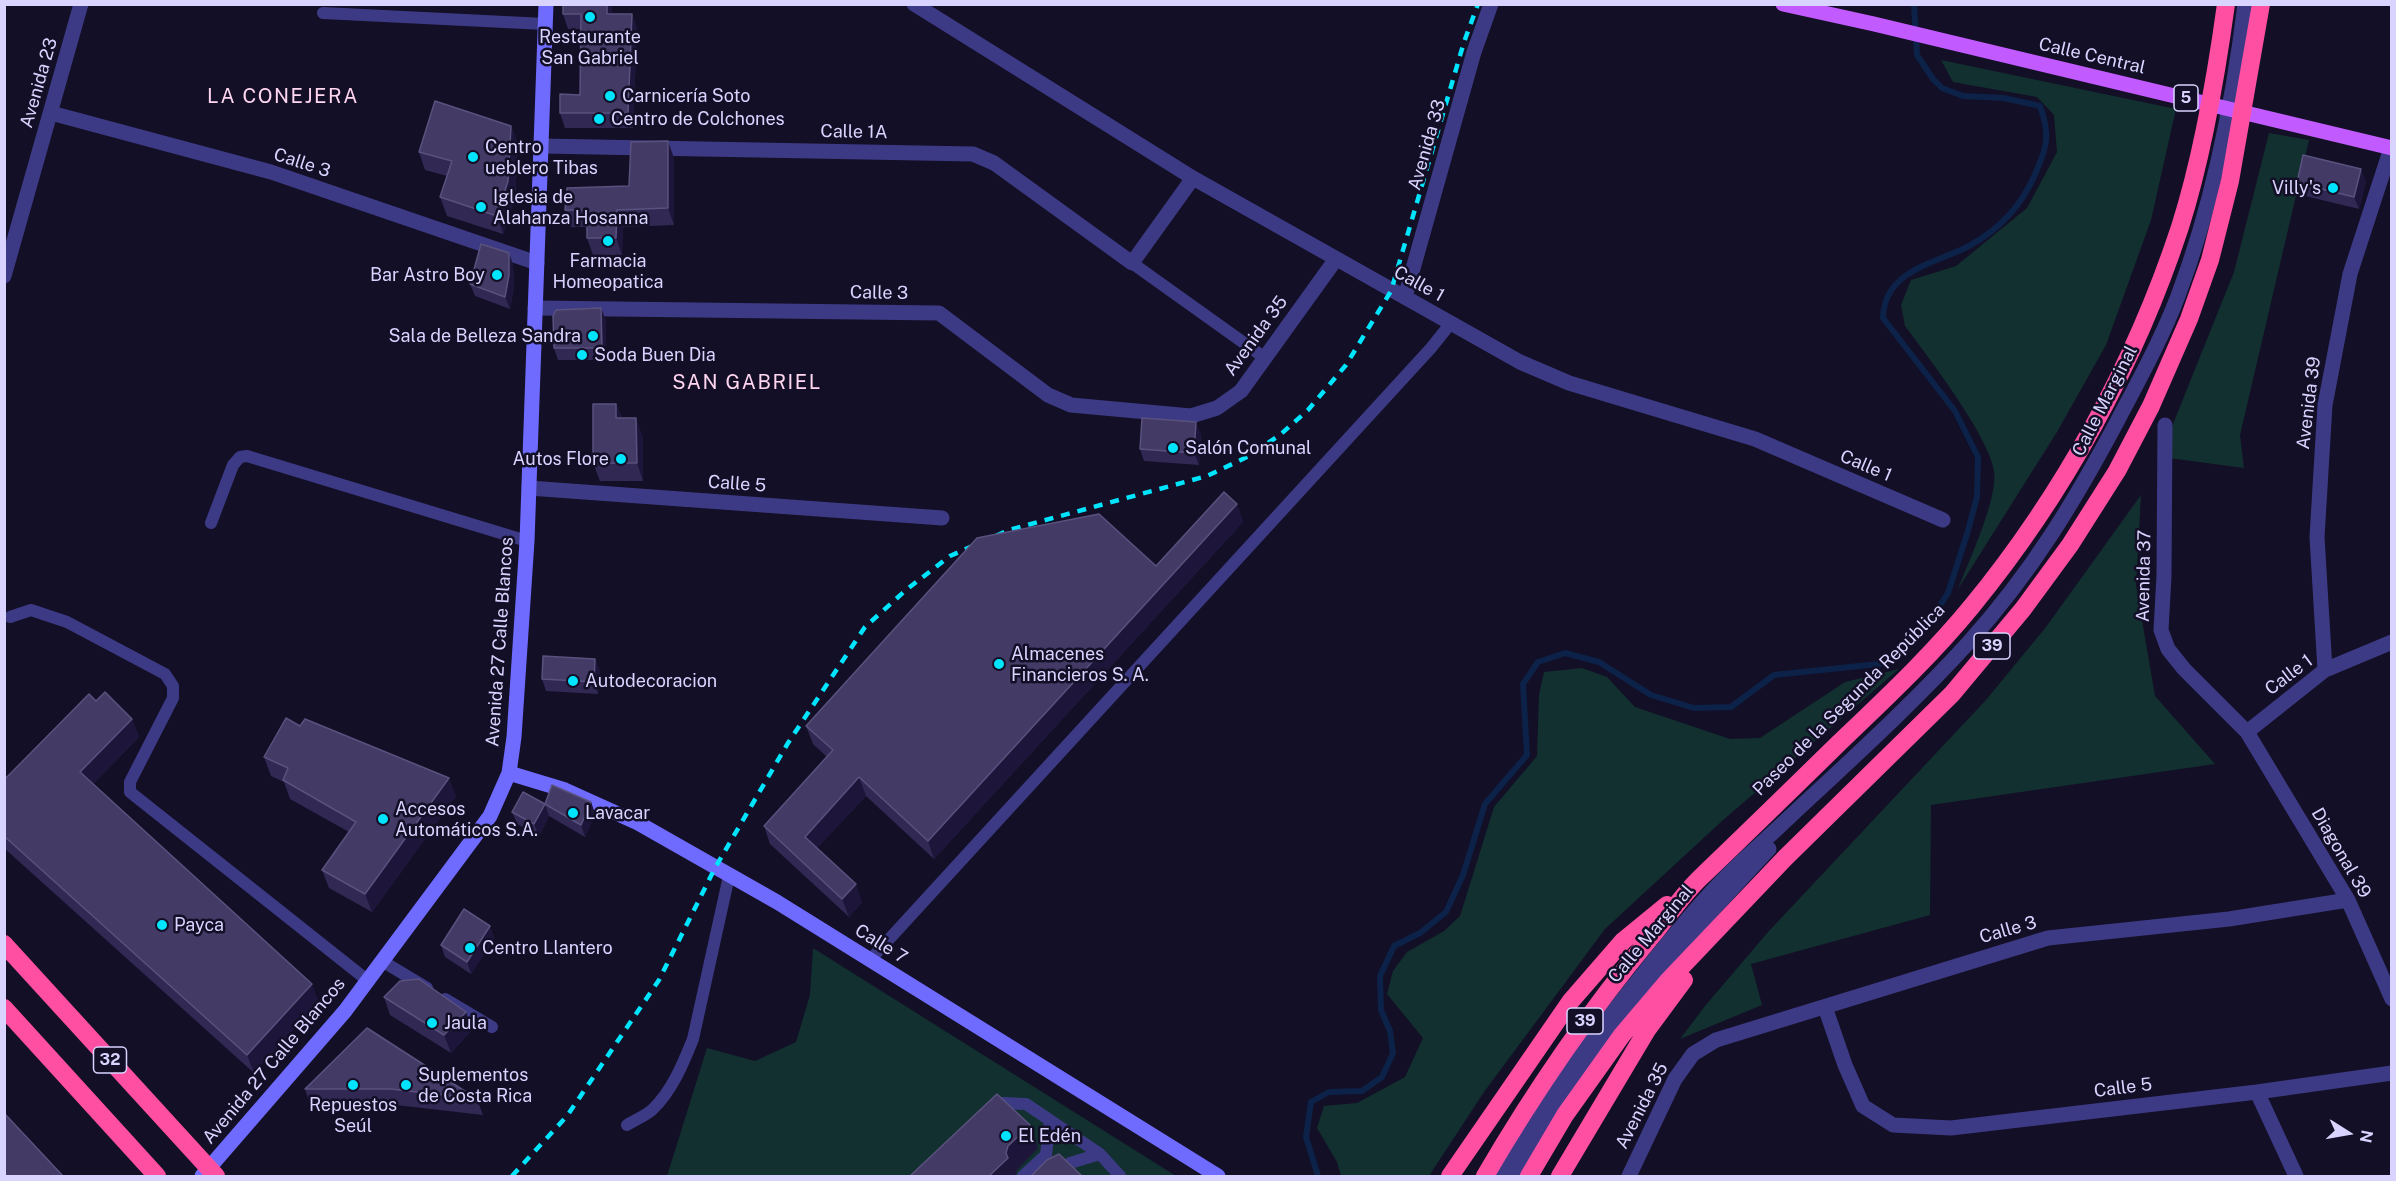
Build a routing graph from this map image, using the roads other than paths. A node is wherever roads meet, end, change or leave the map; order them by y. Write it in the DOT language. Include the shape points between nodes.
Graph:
graph roads {
  1 [pos="81,4"];
  2 [pos="546,4"];
  3 [pos="914,4"];
  4 [pos="1491,4"];
  5 [pos="1783,4"];
  6 [pos="2226,4"];
  7 [pos="2245,4"];
  8 [pos="2261,4"];
  9 [pos="323,13"];
  10 [pos="545,24"];
  11 [pos="2229,109"];
  12 [pos="51,113"];
  13 [pos="541,146"];
  14 [pos="2391,148"];
  15 [pos="1193,178"];
  16 [pos="1336,260"];
  17 [pos="537,263"];
  18 [pos="1132,263"];
  19 [pos="4,276"];
  20 [pos="1405,297"];
  21 [pos="535,308"];
  22 [pos="1451,323"];
  23 [pos="1265,358"];
  24 [pos="1191,416"];
  25 [pos="2165,425"];
  26 [pos="529,488"];
  27 [pos="942,518"];
  28 [pos="1943,520"];
  29 [pos="211,524"];
  30 [pos="527,541"];
  31 [pos="10,617"];
  32 [pos="2391,642"];
  33 [pos="2325,670"];
  34 [pos="2247,732"];
  35 [pos="1865,746"];
  36 [pos="509,773"];
  37 [pos="729,876"];
  38 [pos="1701,877"];
  39 [pos="2348,900"];
  40 [pos="1727,922"];
  41 [pos="4,944"];
  42 [pos="870,960"];
  43 [pos="382,961"];
  44 [pos="367,980"];
  45 [pos="2391,999"];
  46 [pos="1825,1007"];
  47 [pos="4,1008"];
  48 [pos="492,1027"];
  49 [pos="1693,1054"];
  50 [pos="2391,1072"];
  51 [pos="2258,1092"];
  52 [pos="982,1118"];
  53 [pos="1050,1120"];
  54 [pos="627,1125"];
  55 [pos="1100,1154"];
  56 [pos="157,1176"];
  57 [pos="202,1176"];
  58 [pos="216,1176"];
  59 [pos="1023,1176"];
  60 [pos="1057,1176"];
  61 [pos="1120,1176"];
  62 [pos="1218,1176"];
  63 [pos="1450,1176"];
  64 [pos="1485,1176"];
  65 [pos="1502,1176"];
  66 [pos="1515,1176"];
  67 [pos="1529,1176"];
  68 [pos="1560,1176"];
  69 [pos="1629,1176"];
  70 [pos="2296,1176"];
  1 -- 12 [label="street, Avenida 23"];
  2 -- 10 [label="main road, Avenida 27 Calle Blancos"];
  3 -- 15 [label="street, Calle 1"];
  4 -- 20 [label="street, Avenida 33"];
  5 -- 11 [label="main road, Calle Central / 5"];
  6 -- 38 [label="highway, Paseo de la Segunda República / 39" via="2200,147 2180,227 2148,311 2077,457 2028,534 1971,607 1904,681"];
  7 -- 11 [label="street, Calle Marginal"];
  8 -- 40 [label="highway, 39" via="2230,181 2210,260 2156,395 2117,471 2070,545 1952,694 1785,858"];
  9 -- 10 [label="lane"];
  10 -- 13 [label="main road, Avenida 27 Calle Blancos"];
  11 -- 14 [label="main road, Calle Central / 5"];
  11 -- 35 [label="street, Calle Marginal" via="2215,175 2178,296 2087,479 2048,543 2006,598"];
  12 -- 17 [label="street, Calle 3" via="271,172"];
  12 -- 19 [label="street, Avenida 23"];
  13 -- 17 [label="main road, Avenida 27 Calle Blancos"];
  13 -- 18 [label="street, Calle 1A" via="973,154 994,163"];
  14 -- 33 [label="street, Avenida 39" via="2350,274 2325,405 2317,537"];
  15 -- 16 [label="street, Calle 1"];
  15 -- 18 [label="street"];
  16 -- 20 [label="street, Calle 1"];
  16 -- 23 [label="street, Avenida 35"];
  17 -- 21 [label="main road, Avenida 27 Calle Blancos"];
  18 -- 23 [label="lane"];
  20 -- 22 [label="street, Calle 1"];
  21 -- 24 [label="street, Calle 3" via="939,313 1048,395 1071,405"];
  21 -- 26 [label="main road, Avenida 27 Calle Blancos"];
  22 -- 28 [label="street, Calle 1" via="1520,363 1569,383 1755,440"];
  22 -- 42 [label="lane"];
  23 -- 24 [label="street, Avenida 35" via="1241,391 1217,408"];
  25 -- 34 [label="street, Avenida 37" via="2161,630 2184,669"];
  26 -- 27 [label="street, Calle 5"];
  26 -- 30 [label="main road, Avenida 27 Calle Blancos"];
  29 -- 30 [label="lane" via="233,465 246,456"];
  30 -- 36 [label="main road, Avenida 27 Calle Blancos"];
  31 -- 44 [label="lane" via="31,610 67,622 165,674 173,686 173,698 130,782 130,792"];
  32 -- 33 [label="street, Calle 1"];
  33 -- 34 [label="street, Calle 1"];
  34 -- 39 [label="street, Diagonal 39"];
  35 -- 65 [label="street, Calle Marginal" via="1718,885 1651,964 1593,1037"];
  35 -- 66 [label="street, Calle Marginal" via="1738,883 1606,1036"];
  36 -- 37 [label="main road, Calle 7" via="564,790 638,823"];
  36 -- 43 [label="main road, Avenida 27 Calle Blancos" via="490,816"];
  37 -- 42 [label="main road, Calle 7"];
  37 -- 54 [label="lane" via="693,1039 684,1063 659,1102"];
  38 -- 63 [label="highway" via="1623,941 1593,974"];
  38 -- 64 [label="highway, Paseo de la Segunda República / 39" via="1561,1053"];
  39 -- 45 [label="street, Diagonal 39"];
  39 -- 46 [label="street, Calle 3" via="2229,919 2048,938"];
  40 -- 67 [label="highway, 39" via="1667,982 1622,1035 1565,1115"];
  40 -- 68 [label="highway" via="1647,1030"];
  41 -- 58 [label="highway, 32"];
  42 -- 62 [label="main road, Calle 7"];
  43 -- 44 [label="main road, Avenida 27 Calle Blancos"];
  43 -- 48 [label="lane"];
  44 -- 57 [label="main road, Avenida 27 Calle Blancos" via="345,1011"];
  46 -- 49 [label="street, Calle 3" via="1716,1040"];
  46 -- 51 [label="street, Calle 5" via="1863,1106 1893,1125 1951,1128"];
  47 -- 56 [label="highway, 32"];
  49 -- 69 [label="street, Avenida 35" via="1675,1079"];
  50 -- 51 [label="street, Calle 5"];
  51 -- 70 [label="street"];
  52 -- 53 [label="lane" via="1003,1103 1026,1104"];
  53 -- 55 [label="lane"];
  53 -- 59 [label="lane" via="1046,1155"];
  55 -- 60 [label="lane" via="1070,1163"];
  55 -- 61 [label="lane"];
}
